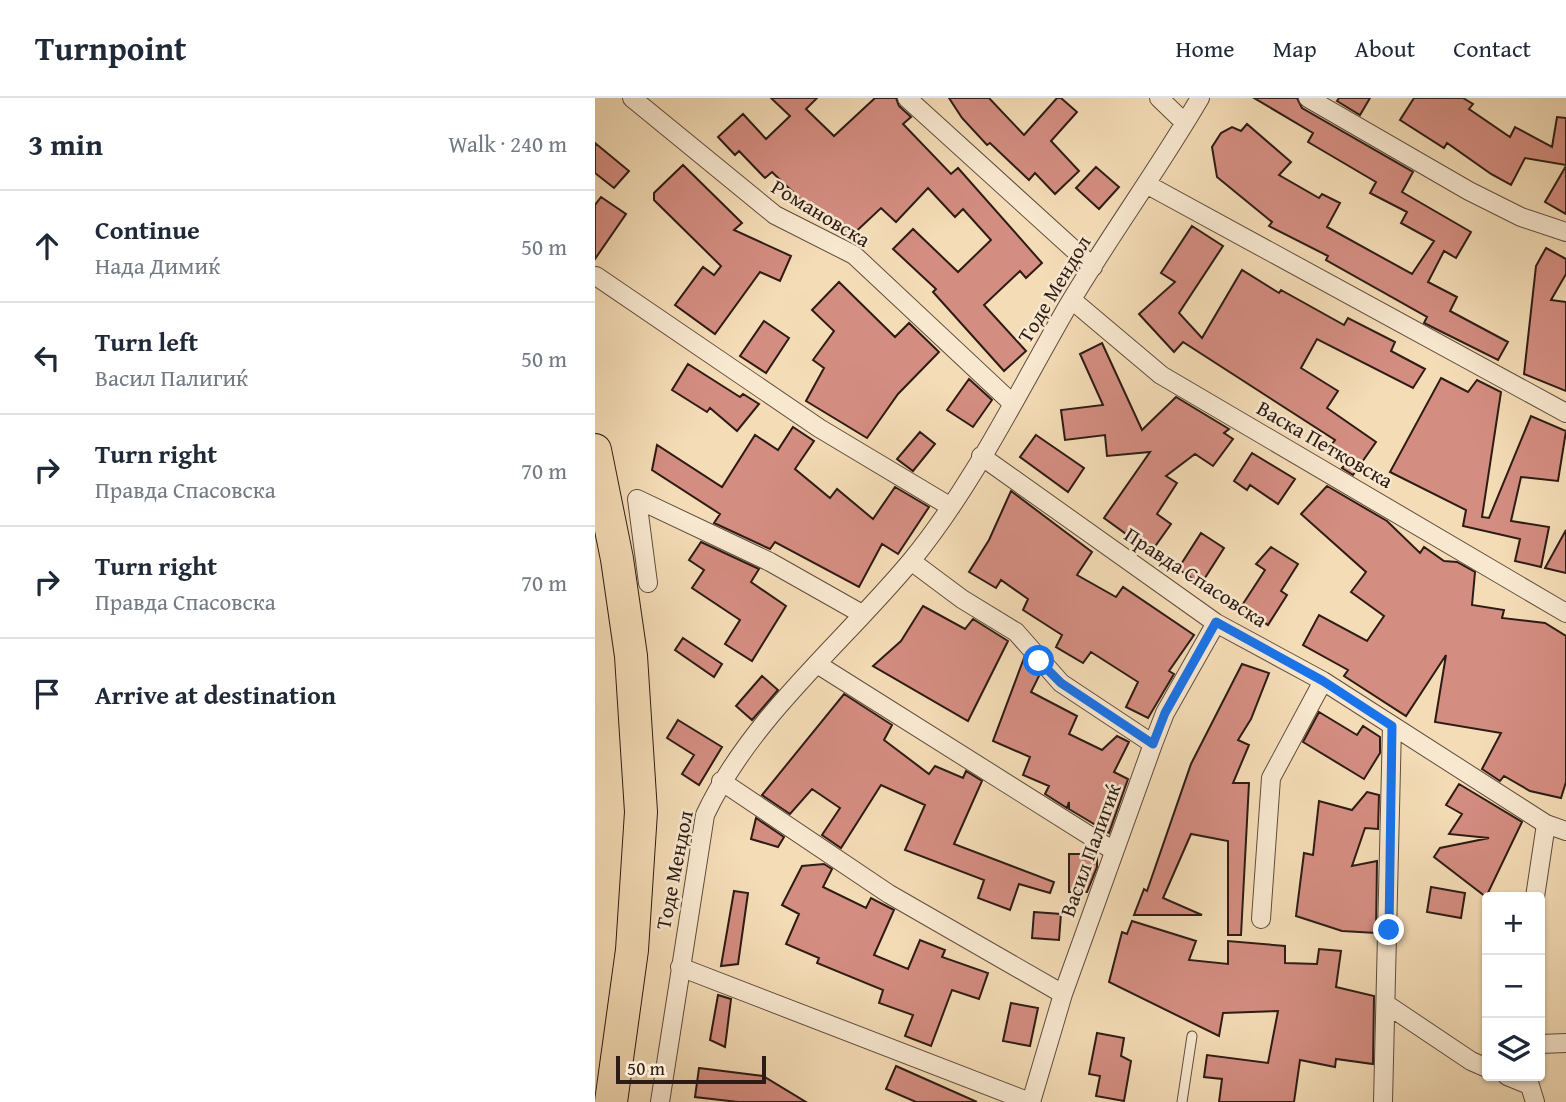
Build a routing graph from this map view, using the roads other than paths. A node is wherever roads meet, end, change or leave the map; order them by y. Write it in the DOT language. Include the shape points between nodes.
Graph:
graph roads {
  1 [pos="632,98"];
  2 [pos="907,98"];
  3 [pos="1159,98"];
  4 [pos="1200,98"];
  5 [pos="1308,98"];
  6 [pos="1185,123"];
  7 [pos="1146,184"];
  8 [pos="1566,232"];
  9 [pos="1093,267"];
  10 [pos="596,276"];
  11 [pos="1072,300"];
  12 [pos="1012,403"];
  13 [pos="1566,413"];
  14 [pos="595,450"];
  15 [pos="981,456"];
  16 [pos="951,507"];
  17 [pos="911,561"];
  18 [pos="648,583"];
  19 [pos="1566,613"];
  20 [pos="862,614"];
  21 [pos="1216,622"];
  22 [pos="817,664"];
  23 [pos="1323,681"];
  24 [pos="1392,726"];
  25 [pos="1153,744"];
  26 [pos="721,780"];
  27 [pos="1546,824"];
  28 [pos="1566,831"];
  29 [pos="1114,851"];
  30 [pos="1536,892"];
  31 [pos="1261,919"];
  32 [pos="680,967"];
  33 [pos="1063,994"];
  34 [pos="1386,1004"];
  35 [pos="1192,1036"];
  36 [pos="1566,1043"];
  37 [pos="1545,1044"];
  38 [pos="1482,1066"];
  39 [pos="611,1102"];
  40 [pos="660,1102"];
  41 [pos="1030,1102"];
  42 [pos="1182,1102"];
  43 [pos="1383,1102"];
  1 -- 12 [label="street, Романовска" via="775,215 854,255"];
  2 -- 9 [label="street"];
  3 -- 6 [label="street"];
  4 -- 6 [label="street, Тоде Мендол"];
  5 -- 8 [label="street" via="1469,191 1521,217"];
  6 -- 7 [label="street, Тоде Мендол"];
  7 -- 9 [label="street, Тоде Мендол"];
  7 -- 13 [label="street"];
  9 -- 11 [label="street, Тоде Мендол"];
  10 -- 16 [label="street" via="819,428"];
  11 -- 12 [label="street, Тоде Мендол"];
  11 -- 19 [label="street, Васка Петковска" via="1161,375"];
  12 -- 15 [label="street, Тоде Мендол"];
  14 -- 39 [label="highway" via="631,656 641,812 632,950"];
  15 -- 16 [label="street, Тоде Мендол"];
  15 -- 21 [label="street, Правда Спасовска"];
  16 -- 17 [label="street, Тоде Мендол"];
  17 -- 20 [label="street, Тоде Мендол"];
  17 -- 25 [label="street" via="1016,632 1061,683"];
  18 -- 20 [label="street" via="638,499 770,562"];
  20 -- 22 [label="street, Тоде Мендол"];
  21 -- 23 [label="street, Правда Спасовска"];
  21 -- 25 [label="street, Васил Палигиќ" via="1165,713"];
  22 -- 26 [label="street, Тоде Мендол"];
  22 -- 29 [label="street"];
  23 -- 24 [label="street, Правда Спасовска"];
  23 -- 31 [label="street" via="1271,778"];
  24 -- 27 [label="street, Правда Спасовска"];
  24 -- 34 [label="street"];
  25 -- 29 [label="street, Васил Палигиќ"];
  26 -- 32 [label="street, Тоде Мендол" via="705,815"];
  26 -- 33 [label="street" via="889,894"];
  27 -- 28 [label="street, Правда Спасовска"];
  27 -- 30 [label="street"];
  29 -- 33 [label="street, Васил Палигиќ"];
  32 -- 40 [label="street, Тоде Мендол"];
  32 -- 41 [label="street"];
  33 -- 41 [label="street, Васил Палигиќ"];
  34 -- 38 [label="street"];
  34 -- 43 [label="street"];
  35 -- 42 [label="lane"];
  36 -- 37 [label="street"];
}
